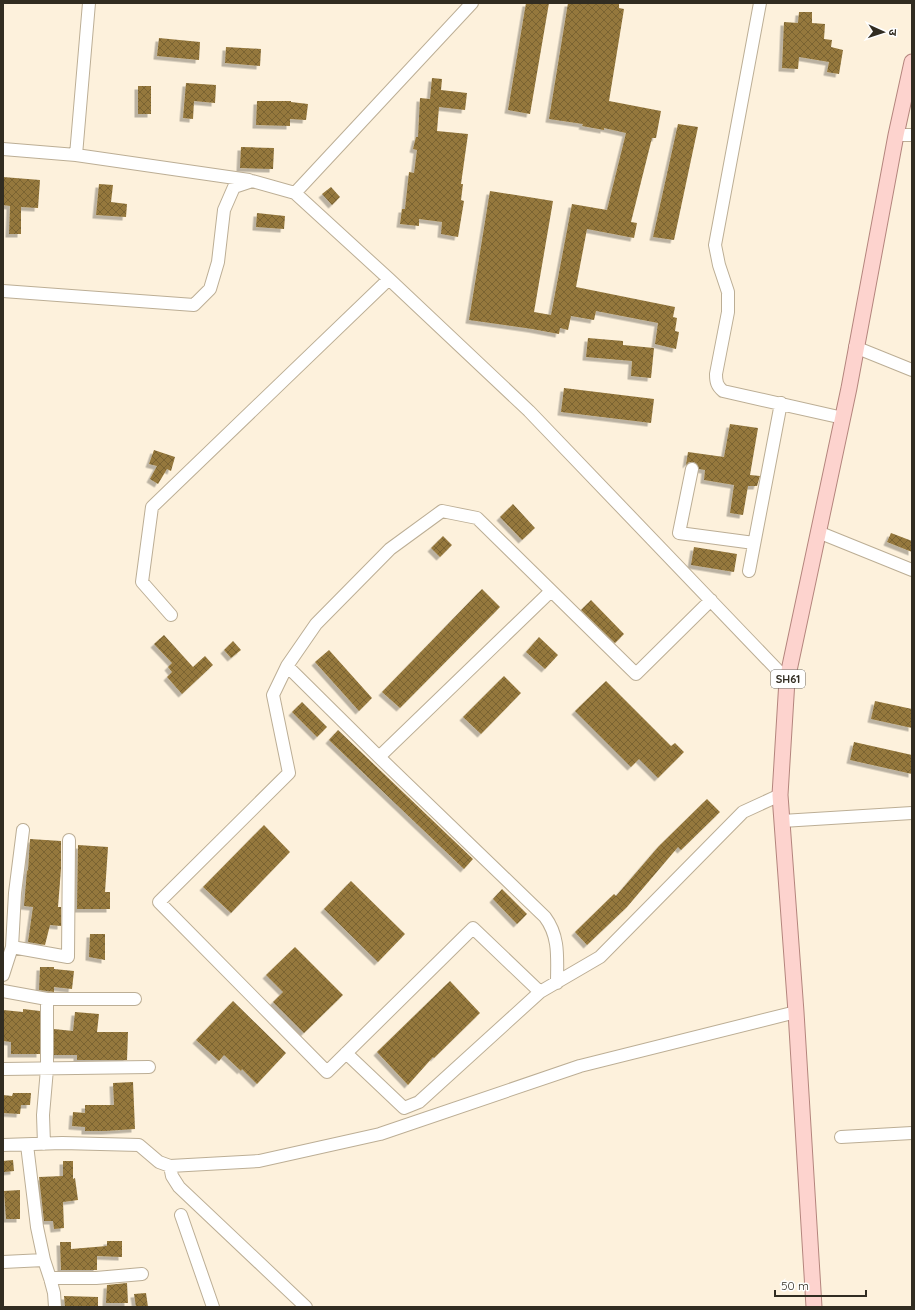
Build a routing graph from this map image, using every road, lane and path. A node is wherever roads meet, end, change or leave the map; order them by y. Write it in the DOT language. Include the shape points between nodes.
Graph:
graph roads {
  1 [pos="89,3"];
  2 [pos="472,3"];
  3 [pos="760,3"];
  4 [pos="912,62"];
  5 [pos="896,135"];
  6 [pos="912,135"];
  7 [pos="3,149"];
  8 [pos="76,155"];
  9 [pos="252,181"];
  10 [pos="294,193"];
  11 [pos="389,279"];
  12 [pos="3,291"];
  13 [pos="855,347"];
  14 [pos="912,370"];
  15 [pos="781,403"];
  16 [pos="843,418"];
  17 [pos="692,469"];
  18 [pos="818,532"];
  19 [pos="754,543"];
  20 [pos="912,570"];
  21 [pos="749,571"];
  22 [pos="551,590"];
  23 [pos="711,600"];
  24 [pos="171,615"];
  25 [pos="287,666"];
  26 [pos="787,680"];
  27 [pos="379,757"];
  28 [pos="780,795"];
  29 [pos="912,813"];
  30 [pos="782,821"];
  31 [pos="23,830"];
  32 [pos="69,840"];
  33 [pos="12,947"];
  34 [pos="3,975"];
  35 [pos="557,983"];
  36 [pos="3,991"];
  37 [pos="540,992"];
  38 [pos="135,998"];
  39 [pos="47,999"];
  40 [pos="796,1012"];
  41 [pos="346,1053"];
  42 [pos="149,1067"];
  43 [pos="3,1069"];
  44 [pos="47,1070"];
  45 [pos="912,1133"];
  46 [pos="841,1137"];
  47 [pos="44,1144"];
  48 [pos="3,1145"];
  49 [pos="27,1145"];
  50 [pos="170,1166"];
  51 [pos="182,1215"];
  52 [pos="44,1260"];
  53 [pos="3,1262"];
  54 [pos="142,1274"];
  55 [pos="50,1278"];
  56 [pos="55,1307"];
  57 [pos="213,1307"];
  58 [pos="306,1307"];
  59 [pos="814,1307"];
  1 -- 8 [label="street"];
  2 -- 10 [label="street"];
  3 -- 15 [label="street" via="715,245 728,292 728,312 716,382 724,391"];
  4 -- 5 [label="main road, SH61"];
  5 -- 6 [label="street"];
  5 -- 13 [label="main road, SH61"];
  7 -- 8 [label="street"];
  8 -- 9 [label="street"];
  9 -- 10 [label="street"];
  9 -- 12 [label="street" via="234,187 224,210 218,262 210,289 194,305"];
  10 -- 11 [label="street"];
  11 -- 23 [label="street" via="529,411"];
  11 -- 24 [label="street" via="152,507 142,582"];
  13 -- 14 [label="street"];
  13 -- 16 [label="main road, SH61"];
  15 -- 16 [label="street"];
  15 -- 19 [label="street"];
  16 -- 18 [label="main road, SH61"];
  17 -- 19 [label="street" via="679,533"];
  18 -- 20 [label="street"];
  18 -- 26 [label="main road, SH61"];
  19 -- 21 [label="street"];
  22 -- 23 [label="street" via="636,674"];
  22 -- 25 [label="street" via="476,518 442,511 390,548 316,624"];
  22 -- 27 [label="street"];
  23 -- 26 [label="street"];
  25 -- 27 [label="street"];
  25 -- 41 [label="street" via="273,695 289,773 159,902 327,1072"];
  26 -- 28 [label="main road, SH61"];
  27 -- 35 [label="street" via="545,917 555,933 557,943"];
  28 -- 30 [label="main road, SH61"];
  28 -- 35 [label="street" via="743,812 600,957"];
  29 -- 30 [label="street"];
  30 -- 40 [label="main road, SH61"];
  31 -- 33 [label="street" via="15,893"];
  32 -- 33 [label="street" via="68,957"];
  33 -- 34 [label="street"];
  35 -- 37 [label="street"];
  36 -- 39 [label="street"];
  37 -- 41 [label="street" via="419,1102 404,1108"];
  37 -- 41 [label="street" via="473,928"];
  38 -- 39 [label="street"];
  39 -- 44 [label="street"];
  40 -- 50 [label="street" via="580,1066 380,1134 260,1161"];
  40 -- 59 [label="main road, SH61"];
  42 -- 44 [label="street"];
  43 -- 44 [label="street"];
  44 -- 47 [label="street" via="43,1115"];
  45 -- 46 [label="street"];
  47 -- 49 [label="street"];
  47 -- 50 [label="street" via="139,1145 159,1162"];
  48 -- 49 [label="street"];
  49 -- 52 [label="street" via="37,1227"];
  50 -- 58 [label="street" via="172,1176 179,1187"];
  51 -- 57 [label="street"];
  52 -- 53 [label="street"];
  52 -- 55 [label="street"];
  54 -- 55 [label="street"];
  55 -- 56 [label="street"];
}
